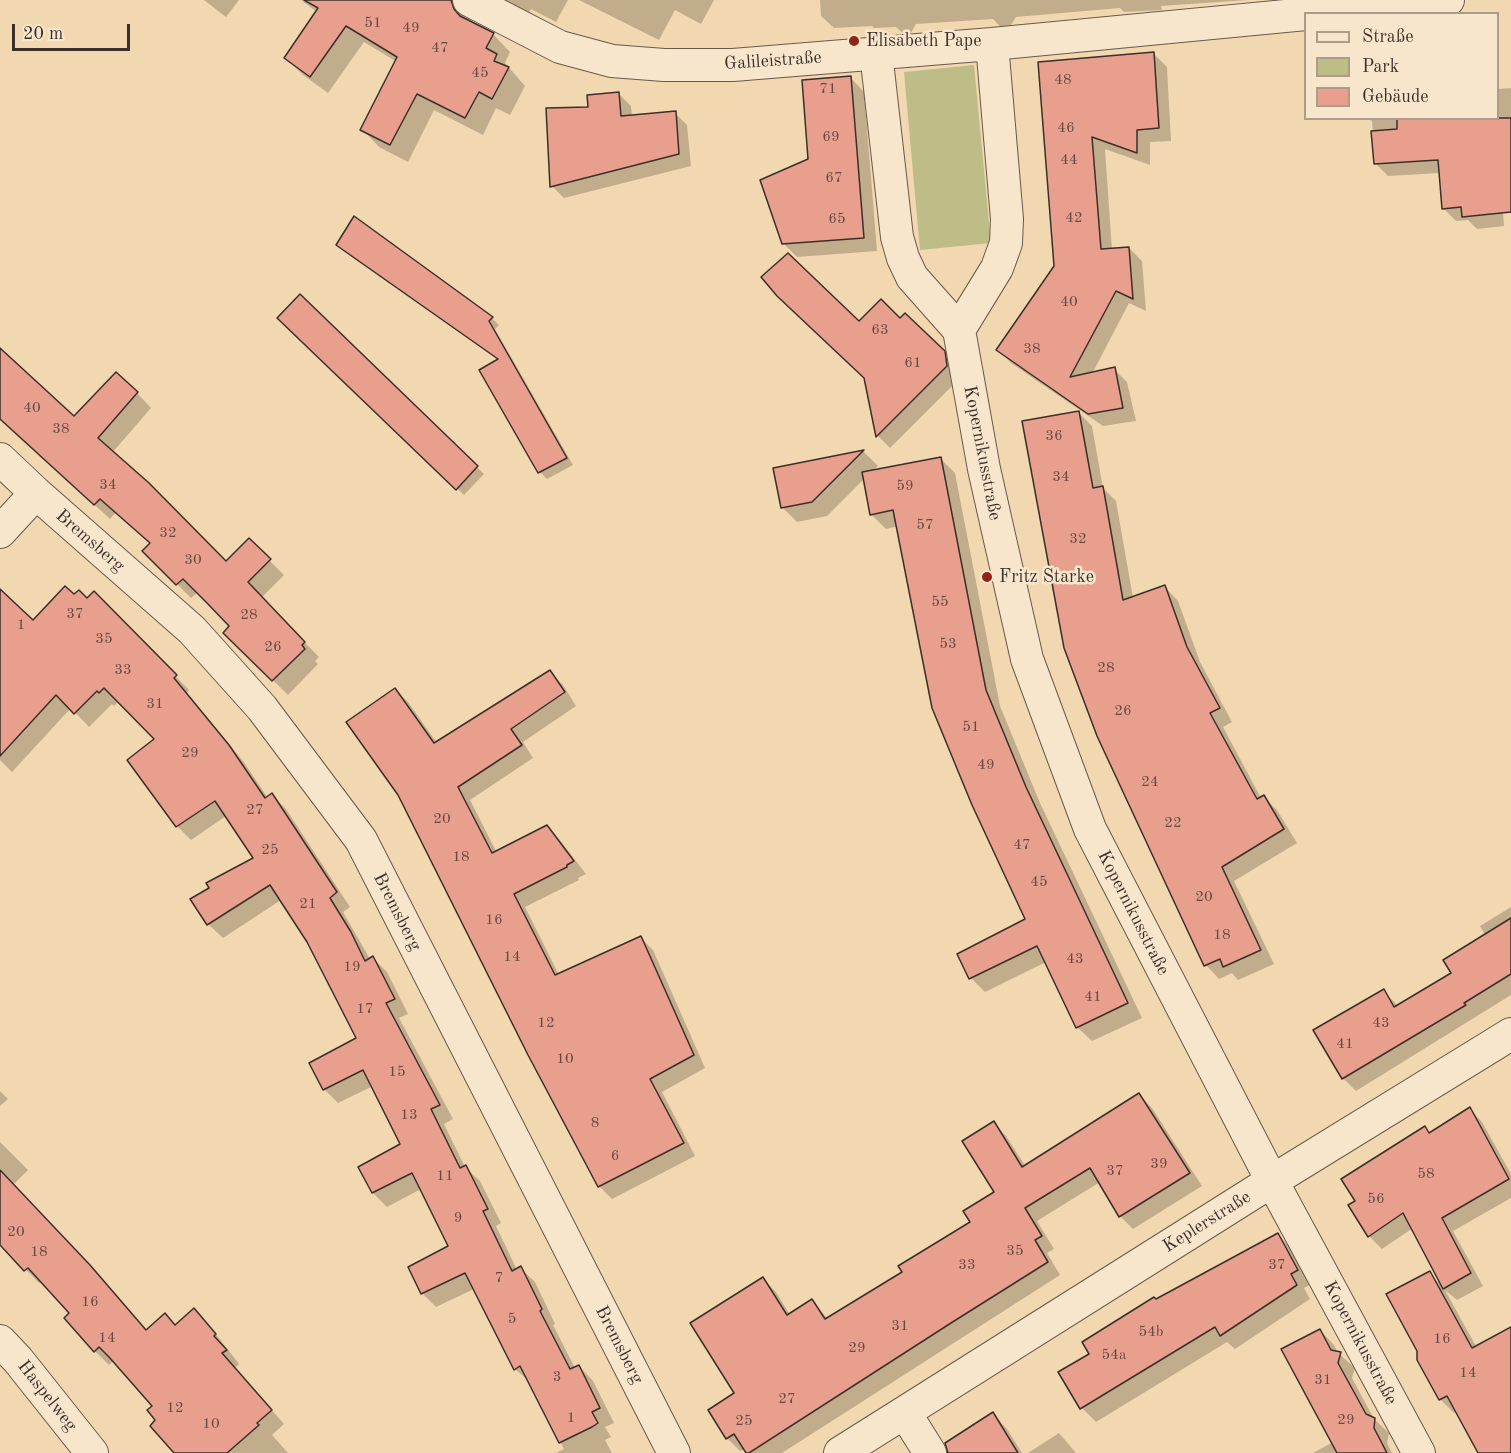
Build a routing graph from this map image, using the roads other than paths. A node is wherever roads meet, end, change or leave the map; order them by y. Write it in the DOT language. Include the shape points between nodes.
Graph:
graph roads {
  1 [pos="469,0"];
  2 [pos="1448,0"];
  3 [pos="1328,12"];
  4 [pos="1304,14"];
  5 [pos="992,45"];
  6 [pos="876,53"];
  7 [pos="959,330"];
  8 [pos="0,459"];
  9 [pos="36,493"];
  10 [pos="0,532"];
  11 [pos="1511,1034"];
  12 [pos="1272,1181"];
  13 [pos="0,1341"];
  14 [pos="905,1413"];
  15 [pos="92,1453"];
  16 [pos="674,1453"];
  17 [pos="840,1453"];
  18 [pos="930,1453"];
  19 [pos="1419,1453"];
  1 -- 6 [label="street, Galileistraße" via="560,47 612,61 733,65"];
  2 -- 3 [label="street, Galileistraße"];
  4 -- 5 [label="street, Galileistraße"];
  5 -- 6 [label="street, Galileistraße"];
  5 -- 7 [label="street" via="1006,243 997,267"];
  6 -- 7 [label="street" via="897,237 903,258 912,277"];
  7 -- 12 [label="street, Kopernikusstraße" via="984,469 1027,659 1090,829"];
  8 -- 9 [label="street, Bremsberg"];
  9 -- 10 [label="street"];
  9 -- 16 [label="street, Bremsberg" via="192,630 262,708 360,840"];
  11 -- 12 [label="street, Keplerstraße"];
  12 -- 14 [label="street, Keplerstraße"];
  12 -- 19 [label="street, Kopernikusstraße"];
  13 -- 15 [label="street, Haspelweg"];
  14 -- 17 [label="street, Keplerstraße"];
  14 -- 18 [label="street"];
}
